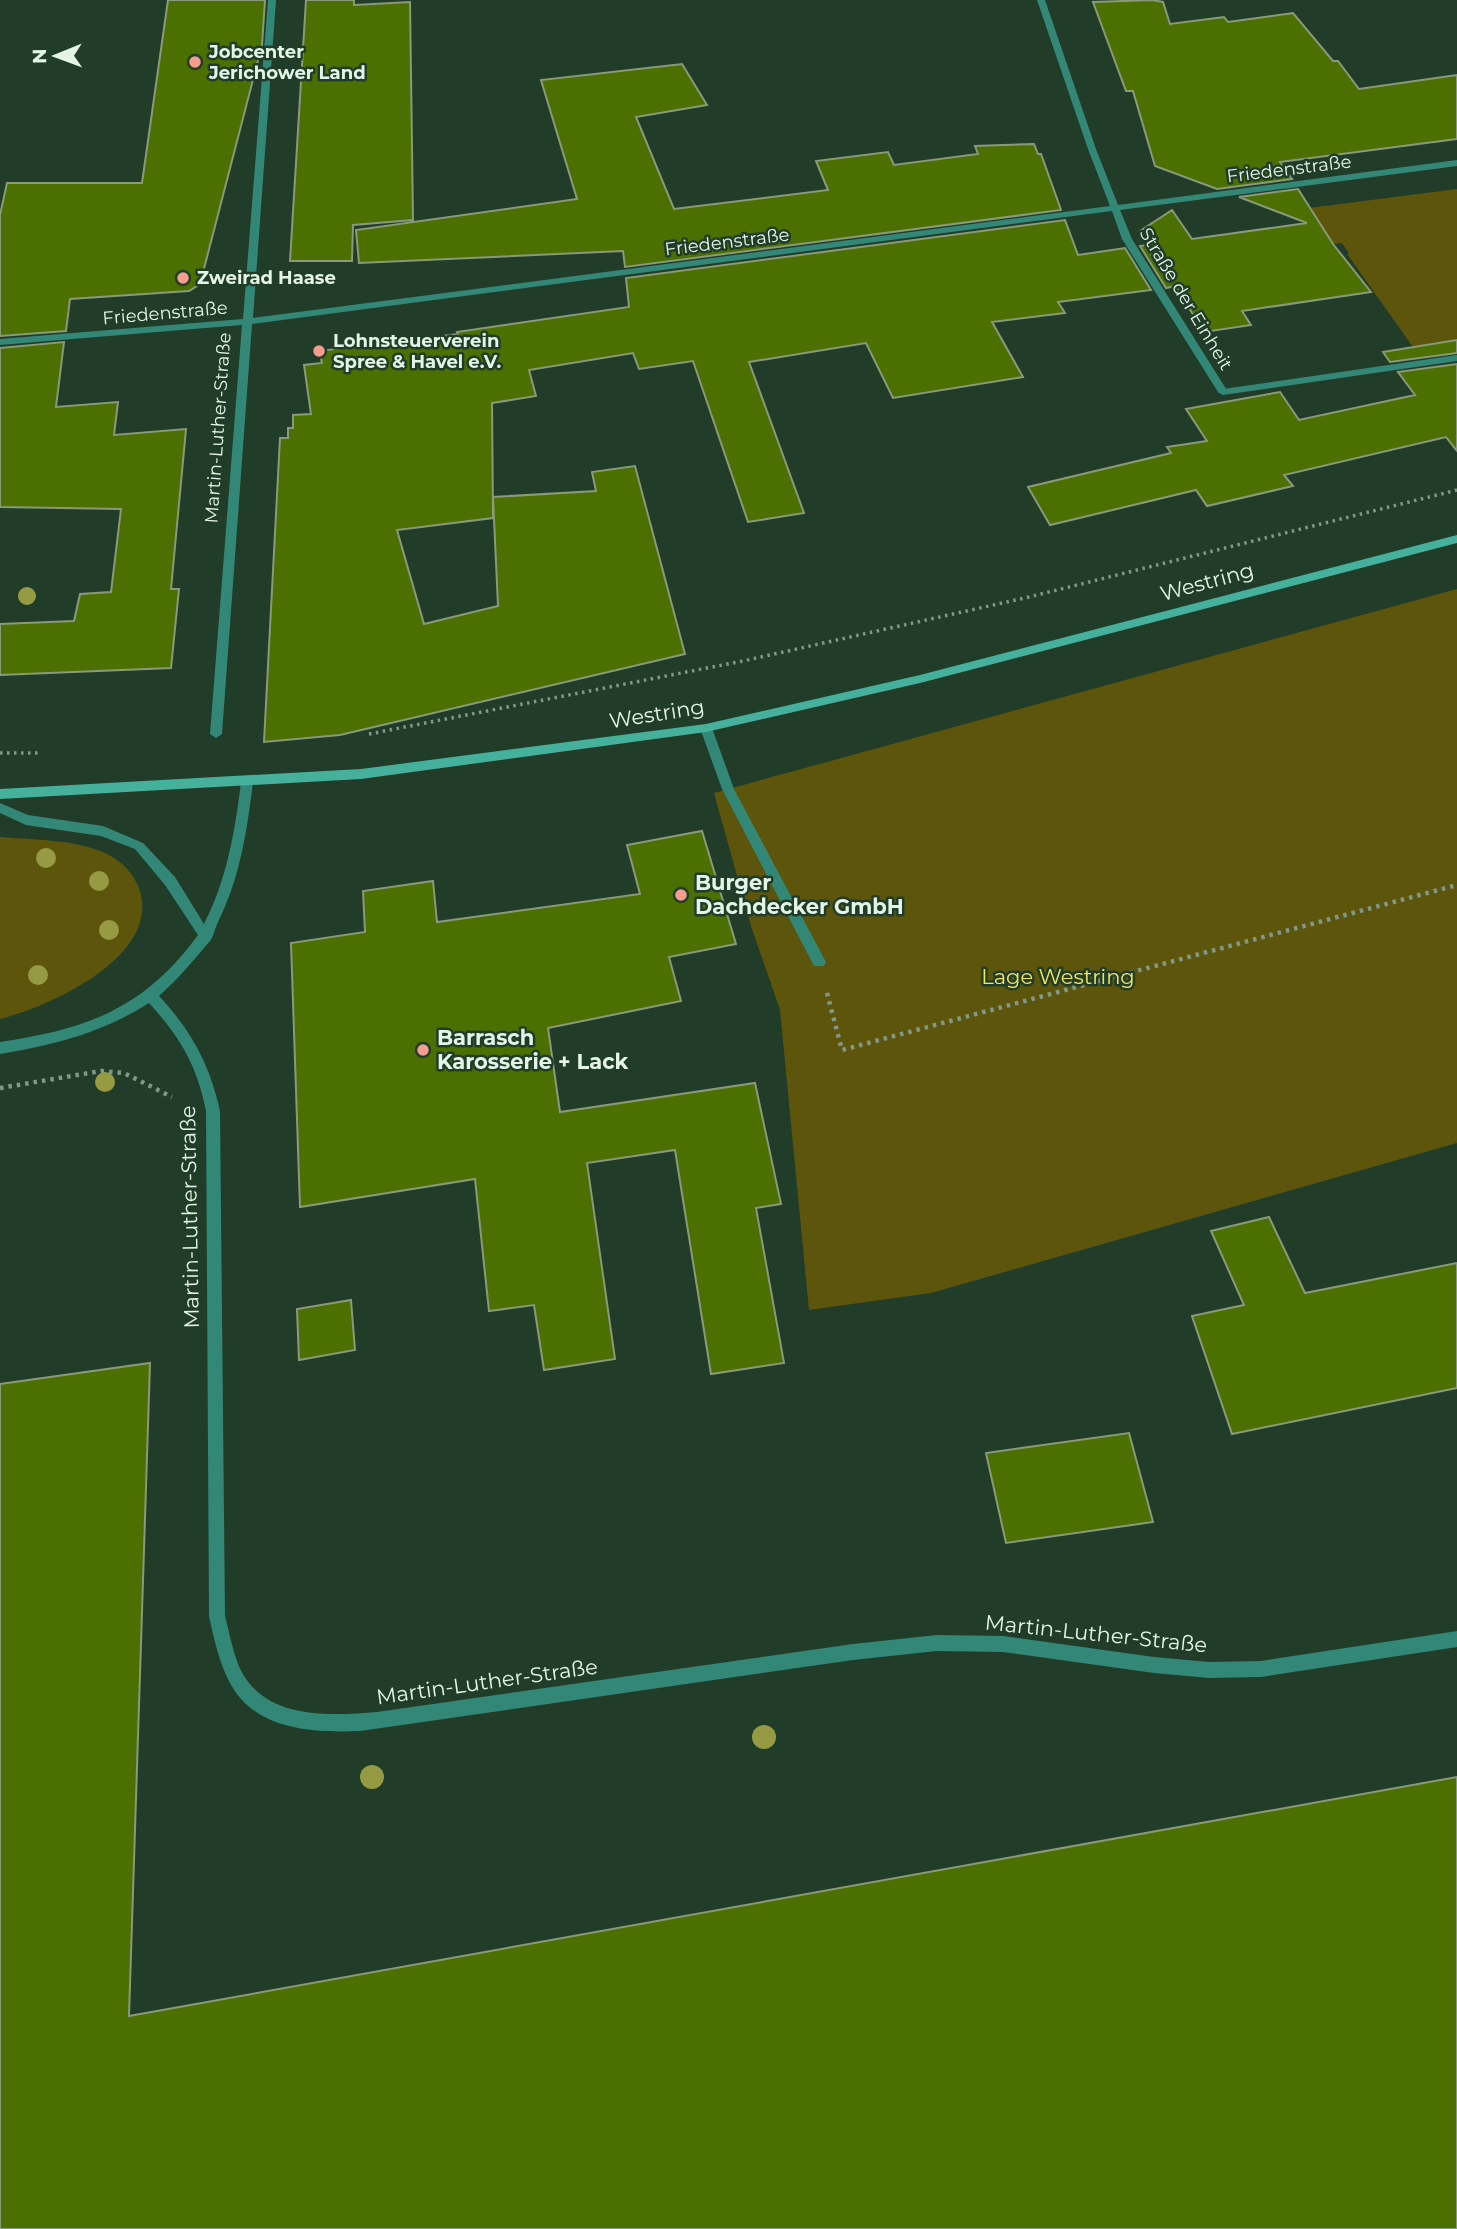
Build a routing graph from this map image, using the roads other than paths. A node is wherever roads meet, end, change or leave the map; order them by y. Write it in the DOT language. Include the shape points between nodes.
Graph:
graph roads {
  1 [pos="272,0"];
  2 [pos="1041,0"];
  3 [pos="1457,163"];
  4 [pos="1115,208"];
  5 [pos="248,322"];
  6 [pos="0,342"];
  7 [pos="1457,358"];
  8 [pos="1457,539"];
  9 [pos="706,728"];
  10 [pos="216,734"];
  11 [pos="247,782"];
  12 [pos="0,794"];
  13 [pos="0,808"];
  14 [pos="206,937"];
  15 [pos="819,962"];
  16 [pos="150,995"];
  17 [pos="0,1048"];
  18 [pos="1457,1639"];
  1 -- 5 [label="street, Martin-Luther-Straße"];
  2 -- 4 [label="street, Straße der Einheit"];
  3 -- 4 [label="street, Friedenstraße"];
  4 -- 5 [label="street, Friedenstraße"];
  4 -- 7 [label="street, Straße der Einheit" via="1128,239 1223,393"];
  5 -- 6 [label="street, Friedenstraße"];
  5 -- 10 [label="street, Martin-Luther-Straße"];
  8 -- 9 [label="main road, Westring" via="920,679"];
  9 -- 11 [label="main road, Westring" via="448,764"];
  9 -- 15 [label="street" via="728,789"];
  11 -- 12 [label="main road, Westring"];
  11 -- 14 [label="street" via="244,821 230,879"];
  13 -- 14 [label="street" via="26,820 103,831 139,846 170,880"];
  14 -- 16 [label="street"];
  16 -- 17 [label="street" via="78,1032"];
  16 -- 18 [label="street, Martin-Luther-Straße" via="176,1023 200,1060 213,1111 217,1616 242,1688 268,1710 291,1720 377,1721 937,1643 1003,1644 1209,1670 1261,1669"];
}
